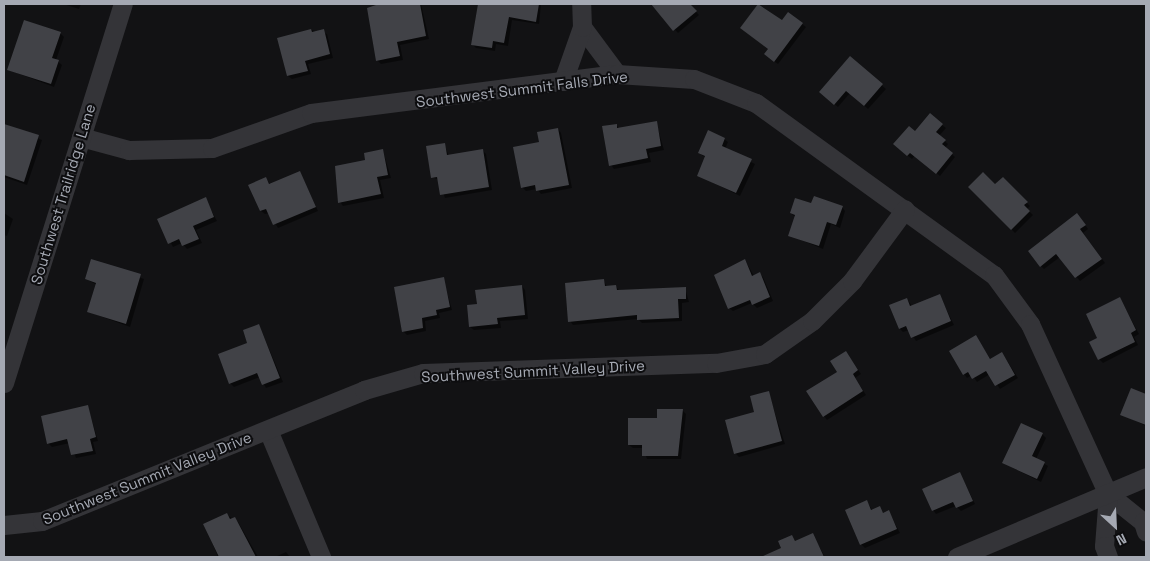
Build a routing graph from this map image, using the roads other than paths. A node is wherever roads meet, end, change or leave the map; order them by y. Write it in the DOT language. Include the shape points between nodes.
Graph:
graph roads {
  1 [pos="123,4"];
  2 [pos="581,4"];
  3 [pos="582,28"];
  4 [pos="617,74"];
  5 [pos="563,81"];
  6 [pos="81,137"];
  7 [pos="905,209"];
  8 [pos="4,383"];
  9 [pos="268,430"];
  10 [pos="1146,477"];
  11 [pos="1108,494"];
  12 [pos="4,525"];
  13 [pos="1146,532"];
  14 [pos="321,557"];
  15 [pos="957,557"];
  16 [pos="1108,557"];
  1 -- 6 [label="street, Southwest Trailridge Lane"];
  2 -- 3 [label="street"];
  3 -- 4 [label="street"];
  3 -- 5 [label="street"];
  4 -- 5 [label="street, Southwest Summit Falls Drive"];
  4 -- 7 [label="street, Southwest Summit Falls Drive" via="694,79 756,104"];
  5 -- 6 [label="street, Southwest Summit Falls Drive" via="311,114 212,148 129,150"];
  6 -- 8 [label="street, Southwest Trailridge Lane"];
  7 -- 9 [label="street, Southwest Summit Valley Drive" via="852,281 812,322 765,354 716,363 423,373 364,390"];
  7 -- 11 [label="street, Southwest Summit Falls Drive" via="994,274 1030,324"];
  9 -- 12 [label="street, Southwest Summit Valley Drive" via="42,521"];
  9 -- 14 [label="street"];
  10 -- 11 [label="street"];
  11 -- 13 [label="street, Southwest Summit Falls Drive" via="1142,522"];
  11 -- 15 [label="street"];
  11 -- 16 [label="street, Southwest Summit Falls Drive" via="1104,546"];
}
